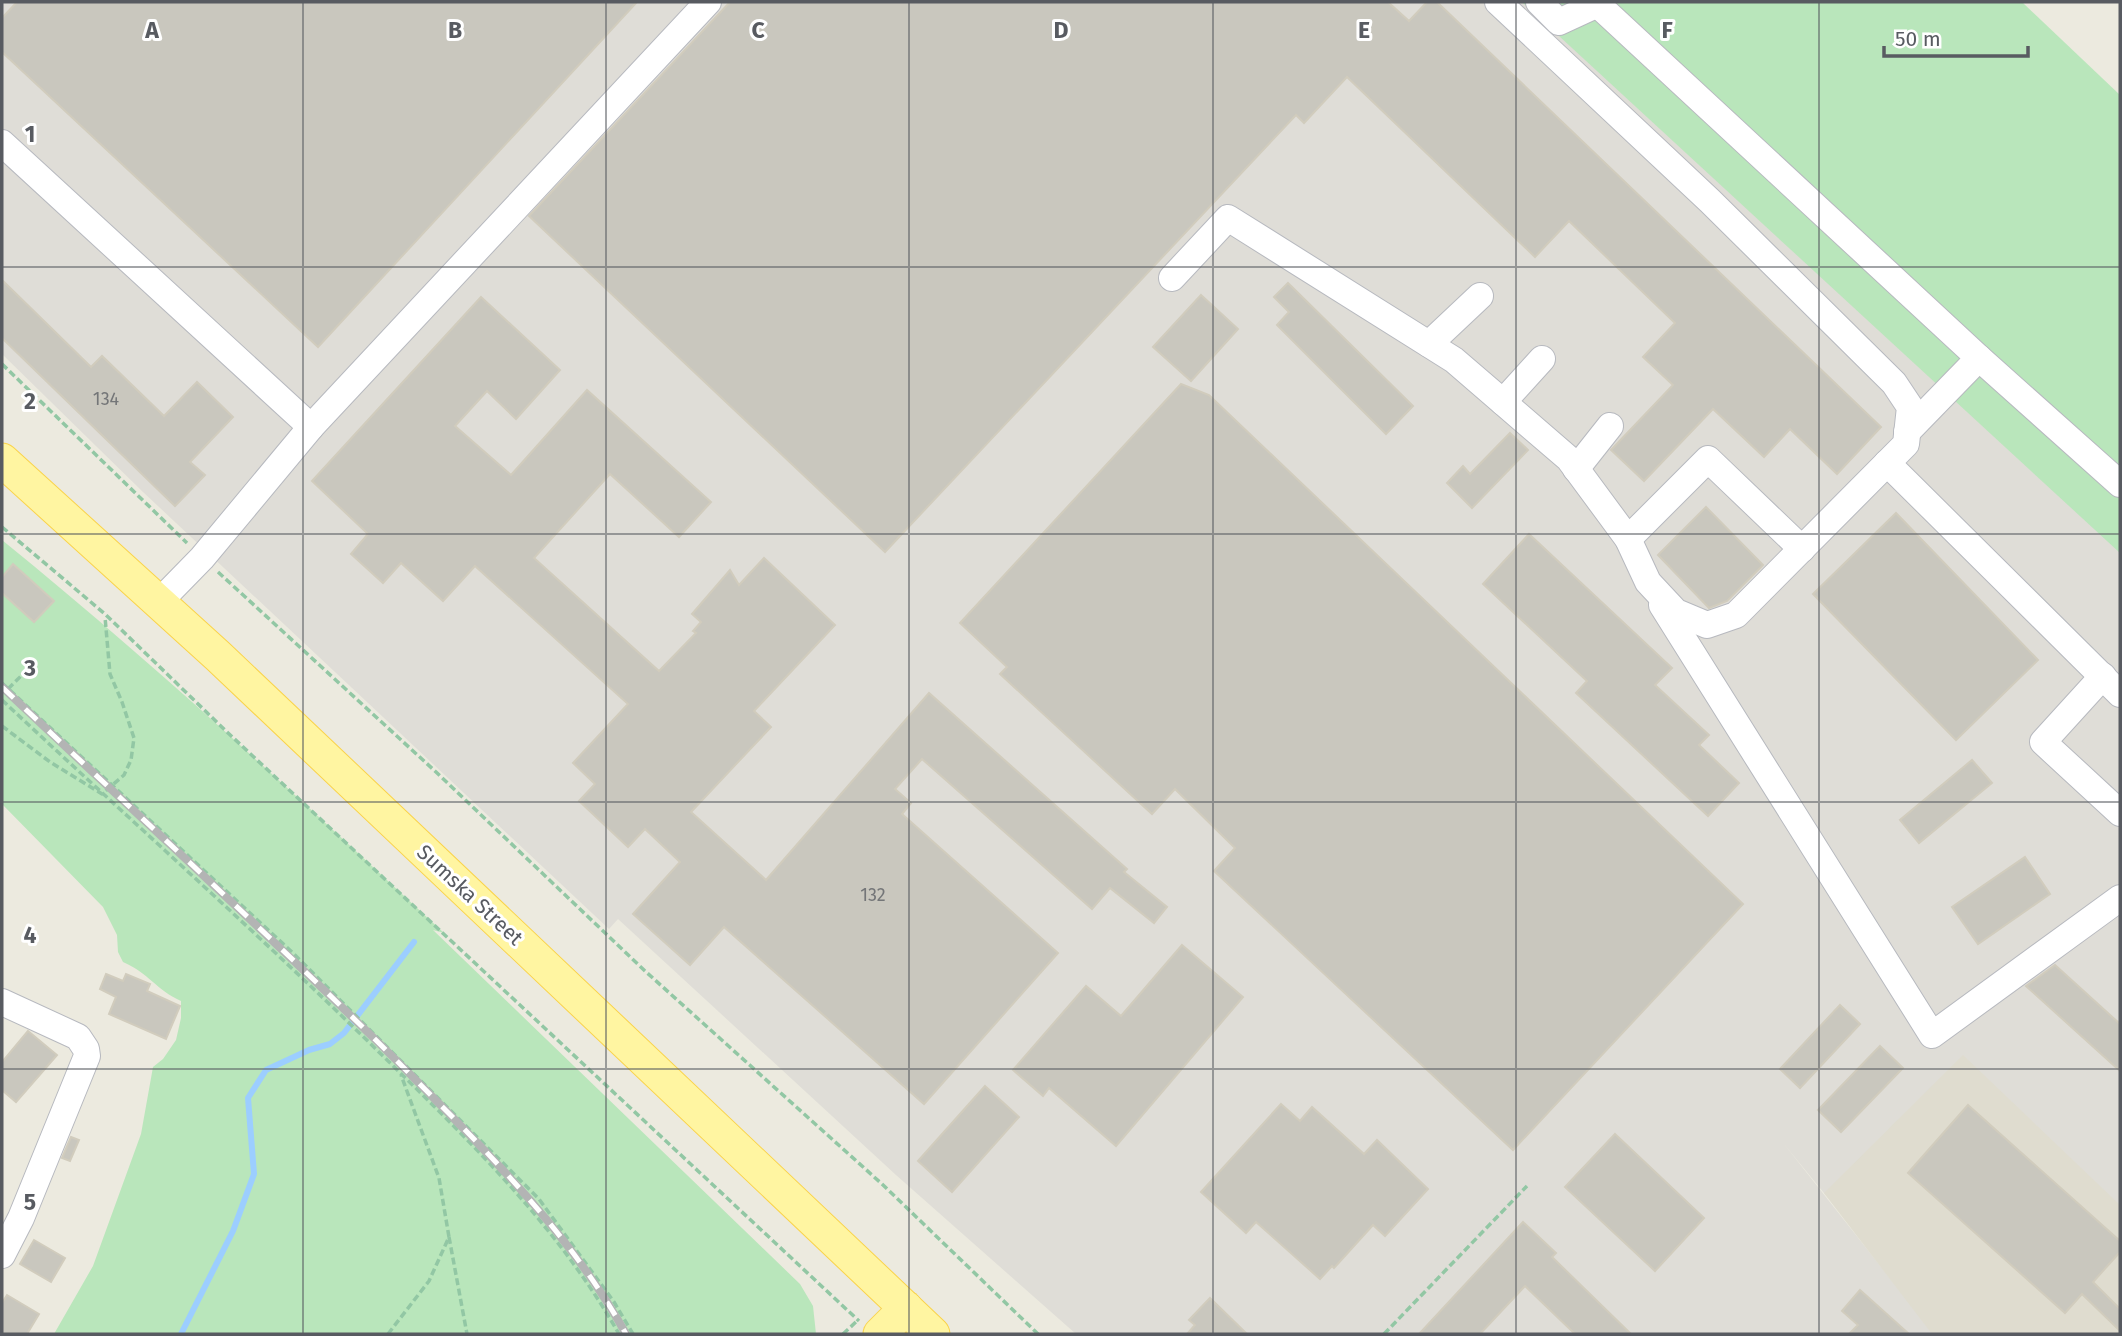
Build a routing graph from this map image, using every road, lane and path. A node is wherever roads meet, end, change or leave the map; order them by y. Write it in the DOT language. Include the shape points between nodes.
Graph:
graph roads {
  1 [pos="708,2"];
  2 [pos="1498,2"];
  3 [pos="1539,2"];
  4 [pos="1596,3"];
  5 [pos="2,143"];
  6 [pos="1172,278"];
  7 [pos="1480,296"];
  8 [pos="1429,344"];
  9 [pos="1979,358"];
  10 [pos="1542,359"];
  11 [pos="2,364"];
  12 [pos="1503,402"];
  13 [pos="1610,426"];
  14 [pos="311,427"];
  15 [pos="1907,432"];
  16 [pos="2,460"];
  17 [pos="1887,463"];
  18 [pos="1576,468"];
  19 [pos="2120,484"];
  20 [pos="2,527"];
  21 [pos="1628,539"];
  22 [pos="1802,549"];
  23 [pos="202,558"];
  24 [pos="1648,582"];
  25 [pos="159,602"];
  26 [pos="105,614"];
  27 [pos="23,674"];
  28 [pos="2,683"];
  29 [pos="2112,685"];
  30 [pos="8,689"];
  31 [pos="2,700"];
  32 [pos="2,726"];
  33 [pos="114,784"];
  34 [pos="102,794"];
  35 [pos="2120,813"];
  36 [pos="2120,898"];
  37 [pos="2,1002"];
  38 [pos="401,1073"];
  39 [pos="1527,1186"];
  40 [pos="449,1237"];
  41 [pos="2,1255"];
  42 [pos="906,1308"];
  43 [pos="868,1327"];
  44 [pos="388,1334"];
  45 [pos="467,1334"];
  46 [pos="619,1334"];
  47 [pos="633,1334"];
  48 [pos="843,1334"];
  49 [pos="933,1334"];
  50 [pos="1038,1334"];
  51 [pos="1384,1334"];
  1 -- 14 [label="street"];
  2 -- 15 [label="street" via="1700,191 1894,383 1910,407"];
  3 -- 4 [label="street" via="1559,22"];
  4 -- 9 [label="street"];
  5 -- 14 [label="street"];
  6 -- 8 [label="street" via="1227,218"];
  7 -- 8 [label="street"];
  8 -- 12 [label="street"];
  9 -- 15 [label="street"];
  9 -- 19 [label="street"];
  10 -- 12 [label="street"];
  11 -- 23 [label="path"];
  12 -- 18 [label="street"];
  13 -- 18 [label="street"];
  14 -- 23 [label="street"];
  15 -- 17 [label="street" via="1906,444"];
  16 -- 25 [label="main road, Sumska Street"];
  17 -- 22 [label="street"];
  17 -- 29 [label="street"];
  18 -- 21 [label="street"];
  20 -- 26 [label="path"];
  21 -- 22 [label="street" via="1708,459"];
  21 -- 24 [label="street"];
  22 -- 24 [label="street" via="1736,615 1707,625 1676,612"];
  23 -- 25 [label="street"];
  23 -- 50 [label="path" via="645,971 882,1184"];
  24 -- 36 [label="street" via="1932,1035"];
  25 -- 42 [label="main road, Sumska Street"];
  26 -- 33 [label="path" via="110,674 134,738 131,760"];
  26 -- 43 [label="path"];
  27 -- 30 [label="path"];
  28 -- 30 [label="path"];
  29 -- 35 [label="street" via="2043,742"];
  30 -- 33 [label="path"];
  31 -- 34 [label="path"];
  32 -- 34 [label="path"];
  33 -- 34 [label="path"];
  33 -- 47 [label="path" via="350,1009 539,1199"];
  34 -- 38 [label="path"];
  37 -- 41 [label="street" via="78,1037 87,1056"];
  38 -- 40 [label="path" via="439,1178"];
  38 -- 46 [label="path" via="530,1207"];
  39 -- 51 [label="path"];
  40 -- 44 [label="path" via="429,1281"];
  40 -- 45 [label="path"];
  42 -- 43 [label="main road"];
  42 -- 49 [label="main road, Sumska Street"];
  43 -- 48 [label="path"];
}
